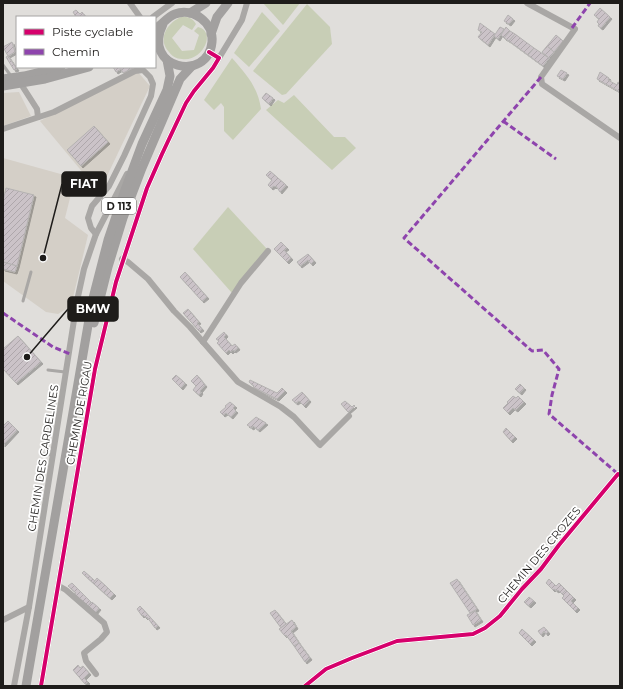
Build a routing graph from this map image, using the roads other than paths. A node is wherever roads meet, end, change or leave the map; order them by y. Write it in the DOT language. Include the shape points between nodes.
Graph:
graph roads {
  1 [pos="130,3"];
  2 [pos="172,3"];
  3 [pos="206,3"];
  4 [pos="228,3"];
  5 [pos="247,3"];
  6 [pos="527,3"];
  7 [pos="190,13"];
  8 [pos="175,14"];
  9 [pos="139,16"];
  10 [pos="154,16"];
  11 [pos="159,26"];
  12 [pos="211,34"];
  13 [pos="158,50"];
  14 [pos="209,52"];
  15 [pos="219,58"];
  16 [pos="167,60"];
  17 [pos="3,65"];
  18 [pos="192,66"];
  19 [pos="57,68"];
  20 [pos="86,68"];
  21 [pos="13,79"];
  22 [pos="3,86"];
  23 [pos="38,117"];
  24 [pos="3,129"];
  25 [pos="620,138"];
  26 [pos="142,144"];
  27 [pos="96,234"];
  28 [pos="268,251"];
  29 [pos="122,260"];
  30 [pos="31,272"];
  31 [pos="23,301"];
  32 [pos="203,342"];
  33 [pos="82,358"];
  34 [pos="48,370"];
  35 [pos="67,372"];
  36 [pos="349,416"];
  37 [pos="41,454"];
  38 [pos="54,455"];
  39 [pos="620,475"];
  40 [pos="59,586"];
  41 [pos="29,607"];
  42 [pos="3,620"];
  43 [pos="96,674"];
  44 [pos="14,686"];
  45 [pos="26,686"];
  46 [pos="41,686"];
  47 [pos="305,686"];
  1 -- 9 [label="street"];
  2 -- 8 [label="street"];
  2 -- 10 [label="street"];
  3 -- 7 [label="main road"];
  4 -- 12 [label="main road" via="217,17"];
  5 -- 15 [label="street, CHEMIN DE RIGAU" via="242,20"];
  6 -- 25 [label="street" via="575,29 541,77 542,84"];
  7 -- 8 [label="main road"];
  7 -- 12 [label="main road" via="204,20"];
  8 -- 11 [label="main road"];
  11 -- 13 [label="main road"];
  12 -- 14 [label="main road"];
  13 -- 16 [label="main road"];
  14 -- 15 [label="street"];
  14 -- 18 [label="main road" via="202,61"];
  15 -- 29 [label="street, CHEMIN DE RIGAU" via="186,103 147,188"];
  16 -- 18 [label="main road" via="179,66"];
  16 -- 26 [label="main road, D 113" via="170,76 167,90"];
  17 -- 21 [label="lane"];
  18 -- 33 [label="main road, D 113" via="180,79 123,218 87,349"];
  19 -- 21 [label="main road"];
  20 -- 21 [label="main road" via="61,75"];
  21 -- 22 [label="main road"];
  21 -- 23 [label="street" via="37,109"];
  23 -- 24 [label="street"];
  23 -- 27 [label="street" via="54,112 135,71 143,70 150,77 151,96 109,186 92,206 88,218"];
  26 -- 27 [label="street, CHEMIN DES CARDELINES"];
  26 -- 33 [label="main road, D 113" via="108,240 92,302"];
  27 -- 35 [label="street, CHEMIN DES CARDELINES" via="84,269"];
  28 -- 32 [label="street" via="241,283"];
  29 -- 32 [label="street" via="148,279"];
  29 -- 40 [label="street, CHEMIN DE RIGAU" via="95,369"];
  30 -- 31 [label="lane"];
  32 -- 36 [label="street" via="238,382 281,407 320,445"];
  33 -- 45 [label="main road, D 113"];
  34 -- 35 [label="lane"];
  35 -- 38 [label="street, CHEMIN DES CARDELINES"];
  37 -- 38 [label="lane"];
  38 -- 41 [label="street, CHEMIN DES CARDELINES"];
  39 -- 47 [label="street, CHEMIN DES CROZES" via="618,474 559,545 542,569 500,616 485,628 473,634 397,641 326,669"];
  40 -- 43 [label="street" via="104,623 107,632 84,653 86,661"];
  40 -- 46 [label="street, CHEMIN DE RIGAU"];
  41 -- 42 [label="street"];
  41 -- 44 [label="street, CHEMIN DES CARDELINES"];
}
